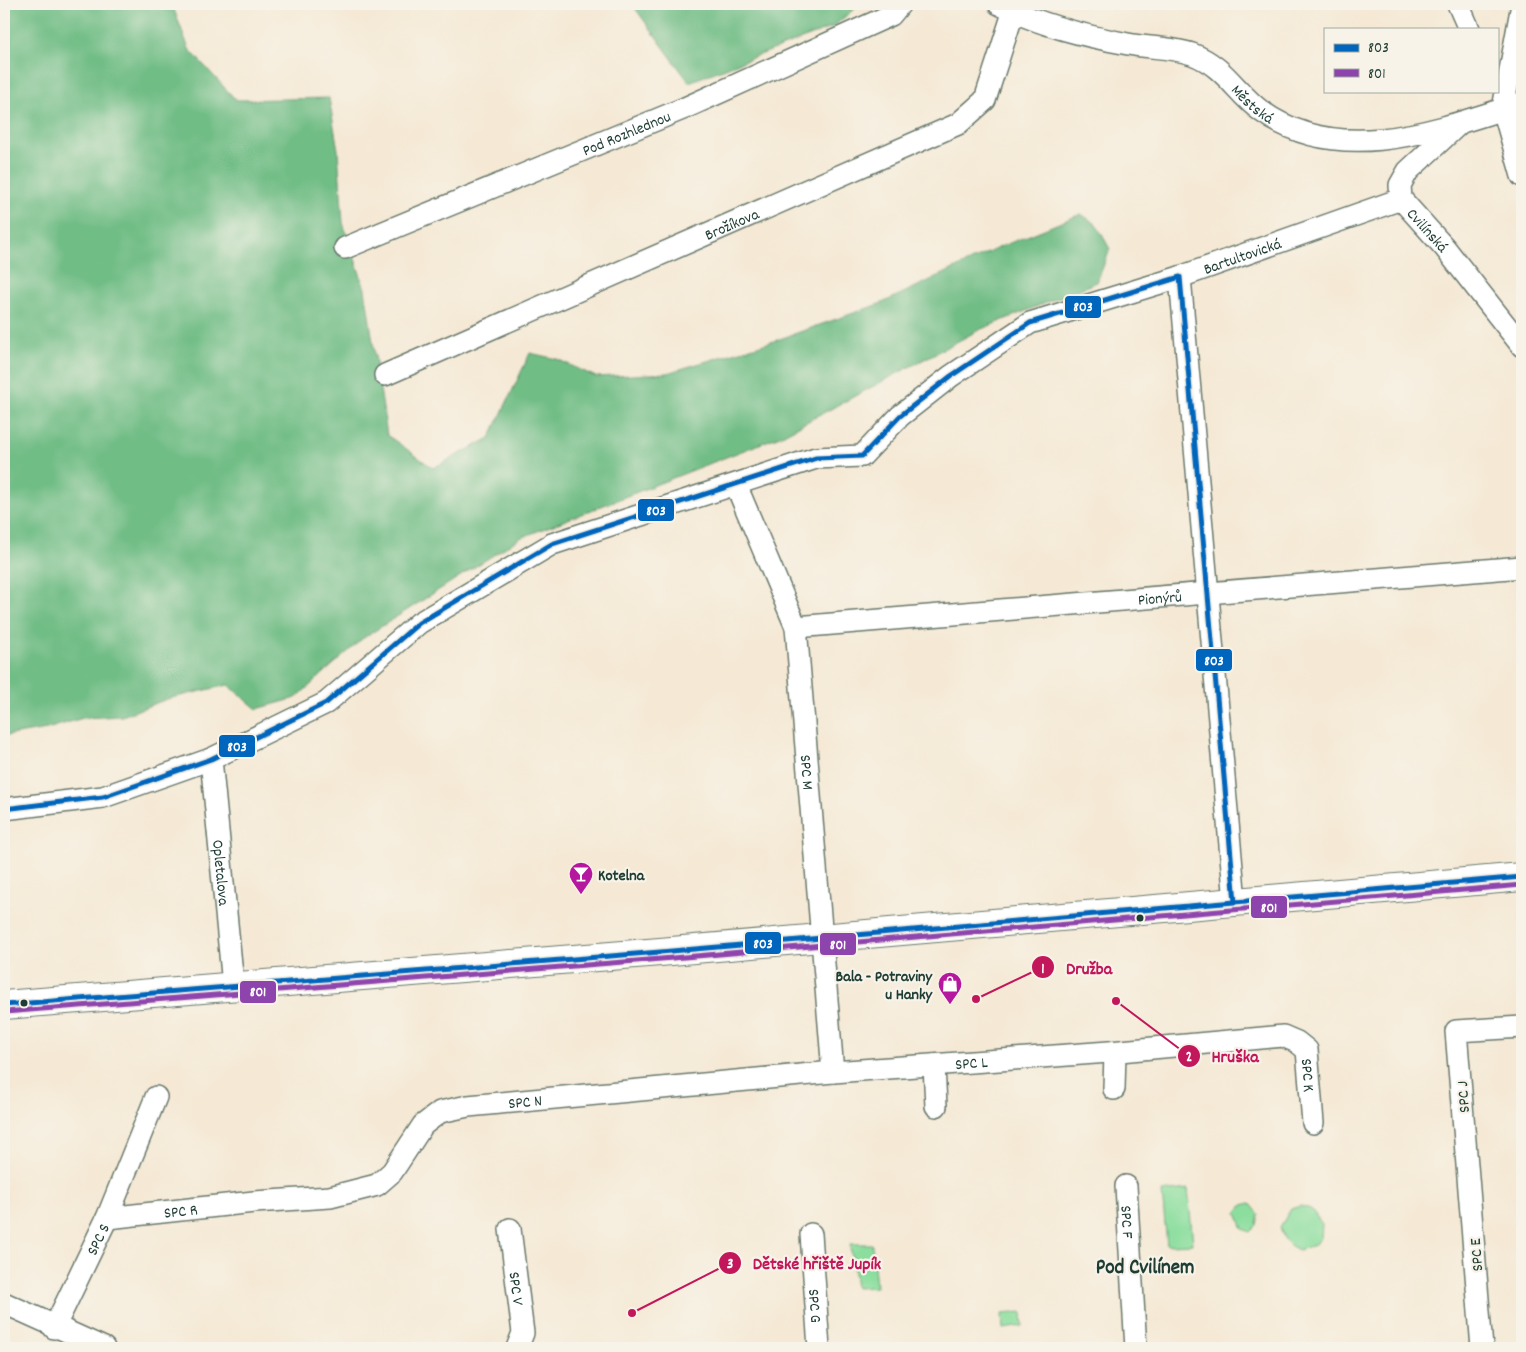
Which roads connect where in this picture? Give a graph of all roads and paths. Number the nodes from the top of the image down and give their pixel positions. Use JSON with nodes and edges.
{"nodes":[{"id":1,"x":900,"y":4,"type":"edge"},
{"id":2,"x":1458,"y":4,"type":"edge"},
{"id":3,"x":1522,"y":4,"type":"edge"},
{"id":4,"x":1009,"y":6,"type":"edge"},
{"id":5,"x":1469,"y":28,"type":"edge"},
{"id":6,"x":1507,"y":101,"type":"edge"},
{"id":7,"x":1464,"y":120,"type":"junction"},
{"id":8,"x":1522,"y":176,"type":"edge"},
{"id":9,"x":1401,"y":199,"type":"junction"},
{"id":10,"x":345,"y":248,"type":"dead end"},
{"id":11,"x":1180,"y":277,"type":"junction"},
{"id":12,"x":1522,"y":346,"type":"edge"},
{"id":13,"x":385,"y":375,"type":"dead end"},
{"id":14,"x":736,"y":485,"type":"junction"},
{"id":15,"x":1522,"y":567,"type":"edge"},
{"id":16,"x":1207,"y":592,"type":"junction"},
{"id":17,"x":796,"y":627,"type":"junction"},
{"id":18,"x":211,"y":759,"type":"junction"},
{"id":19,"x":4,"y":809,"type":"edge"},
{"id":20,"x":1522,"y":877,"type":"edge"},
{"id":21,"x":1235,"y":902,"type":"junction"},
{"id":22,"x":820,"y":937,"type":"junction"},
{"id":23,"x":233,"y":986,"type":"junction"},
{"id":24,"x":4,"y":1005,"type":"edge"},
{"id":25,"x":1522,"y":1027,"type":"edge"},
{"id":26,"x":1112,"y":1052,"type":"junction"},
{"id":27,"x":934,"y":1065,"type":"junction"},
{"id":28,"x":833,"y":1072,"type":"junction"},
{"id":29,"x":1114,"y":1089,"type":"dead end"},
{"id":30,"x":156,"y":1097,"type":"dead end"},
{"id":31,"x":936,"y":1106,"type":"dead end"},
{"id":32,"x":1313,"y":1123,"type":"dead end"},
{"id":33,"x":1468,"y":1162,"type":"joint"},
{"id":34,"x":1126,"y":1186,"type":"dead end"},
{"id":35,"x":254,"y":1202,"type":"joint"},
{"id":36,"x":107,"y":1218,"type":"junction"},
{"id":37,"x":510,"y":1229,"type":"dead end"},
{"id":38,"x":811,"y":1234,"type":"dead end"},
{"id":39,"x":4,"y":1303,"type":"edge"},
{"id":40,"x":54,"y":1328,"type":"junction"},
{"id":41,"x":104,"y":1348,"type":"edge"},
{"id":42,"x":517,"y":1348,"type":"edge"},
{"id":43,"x":819,"y":1348,"type":"edge"},
{"id":44,"x":1136,"y":1348,"type":"edge"},
{"id":45,"x":1482,"y":1348,"type":"edge"}],
"edges":[{"from":1,"to":10,"type":"street","name":"Pod Rozhlednou"},
{"from":2,"to":5,"type":"street"},
{"from":3,"to":6,"type":"street"},
{"from":4,"to":7,"type":"street","name":"Městská"},
{"from":4,"to":13,"type":"street","name":"Brožíkova"},
{"from":6,"to":7,"type":"street","name":"Městská"},
{"from":6,"to":8,"type":"street"},
{"from":7,"to":9,"type":"street","name":"Cvilínská"},
{"from":9,"to":11,"type":"street","name":"Bartultovická"},
{"from":9,"to":12,"type":"street","name":"Cvilínská"},
{"from":11,"to":14,"type":"street","name":"Bartultovická"},
{"from":11,"to":16,"type":"street"},
{"from":14,"to":17,"type":"street","name":"SPC M"},
{"from":14,"to":18,"type":"street"},
{"from":15,"to":16,"type":"street","name":"Pionýrů"},
{"from":16,"to":17,"type":"street","name":"Pionýrů"},
{"from":16,"to":21,"type":"street"},
{"from":17,"to":22,"type":"street","name":"SPC M"},
{"from":18,"to":19,"type":"street"},
{"from":18,"to":23,"type":"street","name":"Opletalova"},
{"from":20,"to":21,"type":"main road"},
{"from":21,"to":22,"type":"main road"},
{"from":22,"to":23,"type":"main road"},
{"from":22,"to":28,"type":"street","name":"SPC M"},
{"from":23,"to":24,"type":"main road"},
{"from":25,"to":33,"type":"street","name":"SPC J"},
{"from":26,"to":27,"type":"street","name":"SPC L"},
{"from":26,"to":29,"type":"street"},
{"from":26,"to":32,"type":"street","name":"SPC K"},
{"from":27,"to":28,"type":"street","name":"SPC L"},
{"from":27,"to":31,"type":"street"},
{"from":28,"to":35,"type":"street","name":"SPC N"},
{"from":30,"to":36,"type":"street","name":"SPC S"},
{"from":33,"to":45,"type":"street","name":"SPC E"},
{"from":34,"to":44,"type":"street","name":"SPC F"},
{"from":35,"to":36,"type":"street","name":"SPC R"},
{"from":36,"to":40,"type":"street","name":"SPC S"},
{"from":37,"to":42,"type":"street","name":"SPC V"},
{"from":38,"to":43,"type":"street","name":"SPC G"},
{"from":39,"to":40,"type":"street"},
{"from":40,"to":41,"type":"street"}]}
